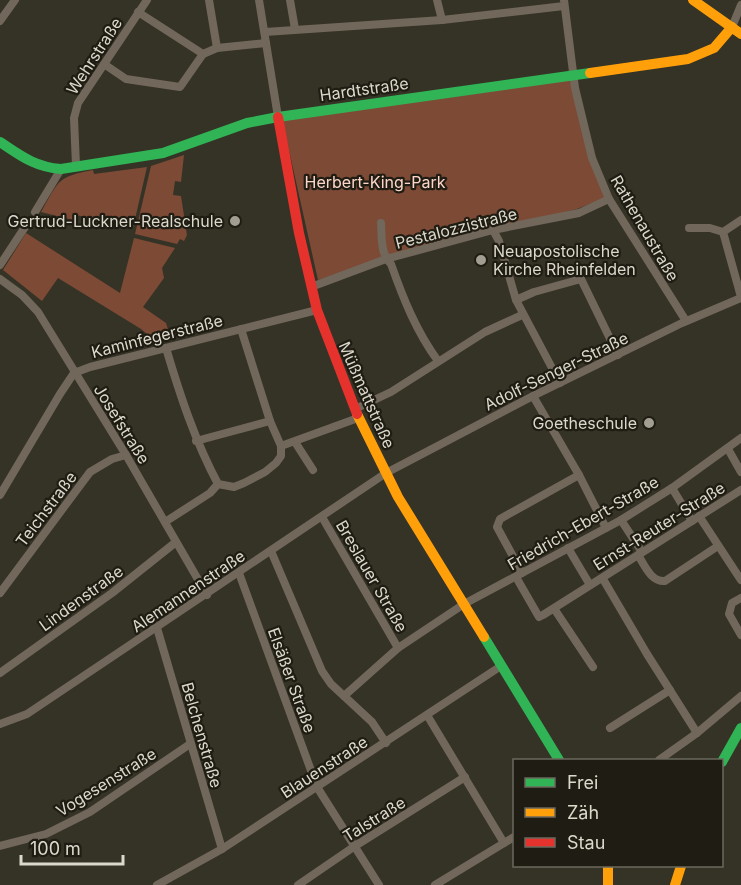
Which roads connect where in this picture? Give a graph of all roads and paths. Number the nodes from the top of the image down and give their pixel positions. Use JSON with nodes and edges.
{"nodes":[{"id":1,"x":15,"y":0,"type":"edge"},
{"id":2,"x":147,"y":0,"type":"edge"},
{"id":3,"x":210,"y":0,"type":"edge"},
{"id":4,"x":259,"y":0,"type":"edge"},
{"id":5,"x":290,"y":0,"type":"edge"},
{"id":6,"x":437,"y":0,"type":"edge"},
{"id":7,"x":693,"y":0,"type":"edge"},
{"id":8,"x":564,"y":3,"type":"edge"},
{"id":9,"x":741,"y":5,"type":"edge"},
{"id":10,"x":138,"y":12,"type":"junction"},
{"id":11,"x":442,"y":20,"type":"junction"},
{"id":12,"x":0,"y":21,"type":"edge"},
{"id":13,"x":295,"y":29,"type":"junction"},
{"id":14,"x":737,"y":31,"type":"edge"},
{"id":15,"x":265,"y":32,"type":"junction"},
{"id":16,"x":266,"y":43,"type":"junction"},
{"id":17,"x":217,"y":48,"type":"junction"},
{"id":18,"x":203,"y":54,"type":"junction"},
{"id":19,"x":104,"y":64,"type":"junction"},
{"id":20,"x":574,"y":75,"type":"junction"},
{"id":21,"x":278,"y":117,"type":"junction"},
{"id":22,"x":0,"y":142,"type":"edge"},
{"id":23,"x":76,"y":166,"type":"junction"},
{"id":24,"x":61,"y":169,"type":"junction"},
{"id":25,"x":609,"y":199,"type":"junction"},
{"id":26,"x":34,"y":212,"type":"dead end"},
{"id":27,"x":741,"y":220,"type":"edge"},
{"id":28,"x":381,"y":223,"type":"dead end"},
{"id":29,"x":25,"y":227,"type":"dead end"},
{"id":30,"x":689,"y":228,"type":"dead end"},
{"id":31,"x":493,"y":230,"type":"junction"},
{"id":32,"x":723,"y":232,"type":"junction"},
{"id":33,"x":386,"y":259,"type":"junction"},
{"id":34,"x":0,"y":266,"type":"edge"},
{"id":35,"x":0,"y":279,"type":"edge"},
{"id":36,"x":311,"y":287,"type":"junction"},
{"id":37,"x":741,"y":297,"type":"edge"},
{"id":38,"x":516,"y":300,"type":"junction"},
{"id":39,"x":317,"y":310,"type":"junction"},
{"id":40,"x":522,"y":315,"type":"junction"},
{"id":41,"x":686,"y":321,"type":"junction"},
{"id":42,"x":241,"y":329,"type":"junction"},
{"id":43,"x":166,"y":348,"type":"junction"},
{"id":44,"x":618,"y":356,"type":"junction"},
{"id":45,"x":438,"y":361,"type":"junction"},
{"id":46,"x":74,"y":373,"type":"junction"},
{"id":47,"x":560,"y":383,"type":"junction"},
{"id":48,"x":533,"y":396,"type":"junction"},
{"id":49,"x":357,"y":413,"type":"junction"},
{"id":50,"x":270,"y":421,"type":"junction"},
{"id":51,"x":741,"y":438,"type":"edge"},
{"id":52,"x":196,"y":441,"type":"junction"},
{"id":53,"x":295,"y":442,"type":"junction"},
{"id":54,"x":281,"y":446,"type":"junction"},
{"id":55,"x":728,"y":449,"type":"junction"},
{"id":56,"x":126,"y":455,"type":"junction"},
{"id":57,"x":313,"y":470,"type":"dead end"},
{"id":58,"x":741,"y":472,"type":"edge"},
{"id":59,"x":386,"y":473,"type":"junction"},
{"id":60,"x":579,"y":475,"type":"junction"},
{"id":61,"x":218,"y":484,"type":"junction"},
{"id":62,"x":672,"y":488,"type":"junction"},
{"id":63,"x":1,"y":489,"type":"edge"},
{"id":64,"x":741,"y":490,"type":"edge"},
{"id":65,"x":322,"y":517,"type":"junction"},
{"id":66,"x":696,"y":519,"type":"junction"},
{"id":67,"x":621,"y":520,"type":"junction"},
{"id":68,"x":165,"y":522,"type":"junction"},
{"id":69,"x":606,"y":528,"type":"junction"},
{"id":70,"x":176,"y":542,"type":"junction"},
{"id":71,"x":718,"y":546,"type":"junction"},
{"id":72,"x":568,"y":548,"type":"junction"},
{"id":73,"x":271,"y":551,"type":"junction"},
{"id":74,"x":640,"y":554,"type":"junction"},
{"id":75,"x":239,"y":573,"type":"junction"},
{"id":76,"x":519,"y":575,"type":"junction"},
{"id":77,"x":603,"y":579,"type":"junction"},
{"id":78,"x":741,"y":580,"type":"edge"},
{"id":79,"x":590,"y":585,"type":"junction"},
{"id":80,"x":0,"y":594,"type":"edge"},
{"id":81,"x":207,"y":595,"type":"junction"},
{"id":82,"x":741,"y":598,"type":"edge"},
{"id":83,"x":464,"y":604,"type":"junction"},
{"id":84,"x":555,"y":610,"type":"junction"},
{"id":85,"x":157,"y":628,"type":"junction"},
{"id":86,"x":741,"y":635,"type":"edge"},
{"id":87,"x":398,"y":648,"type":"junction"},
{"id":88,"x":501,"y":666,"type":"junction"},
{"id":89,"x":593,"y":667,"type":"dead end"},
{"id":90,"x":0,"y":674,"type":"edge"},
{"id":91,"x":669,"y":690,"type":"junction"},
{"id":92,"x":344,"y":696,"type":"junction"},
{"id":93,"x":741,"y":696,"type":"edge"},
{"id":94,"x":427,"y":716,"type":"junction"},
{"id":95,"x":0,"y":724,"type":"edge"},
{"id":96,"x":610,"y":728,"type":"dead end"},
{"id":97,"x":741,"y":728,"type":"edge"},
{"id":98,"x":697,"y":733,"type":"junction"},
{"id":99,"x":386,"y":743,"type":"junction"},
{"id":100,"x":190,"y":744,"type":"junction"},
{"id":101,"x":557,"y":759,"type":"edge"},
{"id":102,"x":659,"y":759,"type":"edge"},
{"id":103,"x":723,"y":760,"type":"edge"},
{"id":104,"x":465,"y":777,"type":"junction"},
{"id":105,"x":317,"y":787,"type":"junction"},
{"id":106,"x":513,"y":838,"type":"edge"},
{"id":107,"x":504,"y":843,"type":"junction"},
{"id":108,"x":0,"y":846,"type":"edge"},
{"id":109,"x":355,"y":846,"type":"junction"},
{"id":110,"x":222,"y":849,"type":"junction"},
{"id":111,"x":608,"y":867,"type":"edge"},
{"id":112,"x":681,"y":867,"type":"edge"},
{"id":113,"x":157,"y":885,"type":"edge"},
{"id":114,"x":298,"y":885,"type":"edge"},
{"id":115,"x":379,"y":885,"type":"edge"},
{"id":116,"x":435,"y":885,"type":"edge"},
{"id":117,"x":608,"y":885,"type":"edge"},
{"id":118,"x":675,"y":885,"type":"edge"}],
"edges":[{"from":1,"to":12,"type":"street"},
{"from":2,"to":10,"type":"street","name":"Wehrstraße"},
{"from":3,"to":17,"type":"street"},
{"from":4,"to":15,"type":"street","name":"Müßmattstraße"},
{"from":5,"to":13,"type":"street"},
{"from":6,"to":11,"type":"street"},
{"from":7,"to":14,"type":"street"},
{"from":8,"to":11,"type":"street"},
{"from":8,"to":20,"type":"street","name":"Rathenaustraße"},
{"from":9,"to":14,"type":"street"},
{"from":10,"to":18,"type":"street"},
{"from":10,"to":19,"type":"street","name":"Wehrstraße"},
{"from":11,"to":13,"type":"street"},
{"from":13,"to":15,"type":"street"},
{"from":14,"to":20,"type":"street","name":"Hardtstraße"},
{"from":15,"to":16,"type":"street","name":"Müßmattstraße"},
{"from":16,"to":17,"type":"street"},
{"from":16,"to":21,"type":"street","name":"Müßmattstraße"},
{"from":17,"to":18,"type":"street"},
{"from":18,"to":19,"type":"street"},
{"from":19,"to":23,"type":"street","name":"Wehrstraße"},
{"from":20,"to":21,"type":"street","name":"Hardtstraße"},
{"from":20,"to":25,"type":"street","name":"Rathenaustraße"},
{"from":21,"to":23,"type":"street","name":"Hardtstraße"},
{"from":21,"to":36,"type":"street","name":"Müßmattstraße"},
{"from":22,"to":24,"type":"street","name":"Hardtstraße"},
{"from":23,"to":24,"type":"street","name":"Hardtstraße"},
{"from":24,"to":26,"type":"street"},
{"from":25,"to":31,"type":"street","name":"Pestalozzistraße"},
{"from":25,"to":41,"type":"street","name":"Rathenaustraße"},
{"from":27,"to":32,"type":"street"},
{"from":28,"to":33,"type":"street"},
{"from":29,"to":34,"type":"street"},
{"from":30,"to":32,"type":"street"},
{"from":31,"to":33,"type":"street","name":"Pestalozzistraße"},
{"from":31,"to":38,"type":"street"},
{"from":32,"to":37,"type":"street"},
{"from":33,"to":36,"type":"street","name":"Pestalozzistraße"},
{"from":33,"to":45,"type":"street"},
{"from":35,"to":46,"type":"street","name":"Josefstraße"},
{"from":36,"to":39,"type":"street","name":"Müßmattstraße"},
{"from":37,"to":41,"type":"street","name":"Adolf-Senger-Straße"},
{"from":38,"to":40,"type":"street"},
{"from":38,"to":44,"type":"street"},
{"from":39,"to":42,"type":"street","name":"Kaminfegerstraße"},
{"from":39,"to":49,"type":"street","name":"Müßmattstraße"},
{"from":40,"to":45,"type":"street"},
{"from":40,"to":47,"type":"street"},
{"from":41,"to":44,"type":"street","name":"Adolf-Senger-Straße"},
{"from":42,"to":43,"type":"street","name":"Kaminfegerstraße"},
{"from":42,"to":50,"type":"street"},
{"from":43,"to":46,"type":"street","name":"Kaminfegerstraße"},
{"from":43,"to":52,"type":"street"},
{"from":44,"to":47,"type":"street","name":"Adolf-Senger-Straße"},
{"from":45,"to":49,"type":"street"},
{"from":46,"to":56,"type":"street","name":"Josefstraße"},
{"from":46,"to":63,"type":"street","name":"Kaminfegerstraße"},
{"from":47,"to":48,"type":"street","name":"Adolf-Senger-Straße"},
{"from":48,"to":59,"type":"street","name":"Adolf-Senger-Straße"},
{"from":48,"to":60,"type":"street"},
{"from":49,"to":53,"type":"street"},
{"from":49,"to":59,"type":"street","name":"Müßmattstraße"},
{"from":50,"to":52,"type":"street"},
{"from":50,"to":54,"type":"street"},
{"from":51,"to":55,"type":"street","name":"Friedrich-Ebert-Straße"},
{"from":52,"to":61,"type":"street"},
{"from":53,"to":54,"type":"street"},
{"from":53,"to":57,"type":"street"},
{"from":54,"to":61,"type":"street"},
{"from":55,"to":58,"type":"street"},
{"from":55,"to":62,"type":"street","name":"Friedrich-Ebert-Straße"},
{"from":56,"to":68,"type":"street","name":"Josefstraße"},
{"from":56,"to":80,"type":"street","name":"Teichstraße"},
{"from":59,"to":65,"type":"street","name":"Alemannenstraße"},
{"from":59,"to":83,"type":"street","name":"Müßmattstraße"},
{"from":60,"to":69,"type":"street"},
{"from":60,"to":76,"type":"street"},
{"from":61,"to":68,"type":"street"},
{"from":62,"to":66,"type":"street"},
{"from":62,"to":67,"type":"street","name":"Friedrich-Ebert-Straße"},
{"from":64,"to":66,"type":"street","name":"Ernst-Reuter-Straße"},
{"from":65,"to":73,"type":"street","name":"Alemannenstraße"},
{"from":65,"to":87,"type":"street","name":"Breslauer Straße"},
{"from":66,"to":71,"type":"street"},
{"from":66,"to":74,"type":"street","name":"Ernst-Reuter-Straße"},
{"from":67,"to":69,"type":"street","name":"Friedrich-Ebert-Straße"},
{"from":67,"to":74,"type":"street"},
{"from":68,"to":70,"type":"street","name":"Josefstraße"},
{"from":69,"to":72,"type":"street","name":"Friedrich-Ebert-Straße"},
{"from":70,"to":81,"type":"street","name":"Josefstraße"},
{"from":70,"to":90,"type":"street","name":"Lindenstraße"},
{"from":71,"to":74,"type":"street"},
{"from":71,"to":78,"type":"street"},
{"from":72,"to":76,"type":"street","name":"Friedrich-Ebert-Straße"},
{"from":72,"to":79,"type":"street","name":"Ernst-Reuter-Straße"},
{"from":73,"to":75,"type":"street","name":"Alemannenstraße"},
{"from":73,"to":92,"type":"street"},
{"from":74,"to":77,"type":"street","name":"Ernst-Reuter-Straße"},
{"from":75,"to":81,"type":"street","name":"Alemannenstraße"},
{"from":75,"to":105,"type":"street","name":"Elsäßer Straße"},
{"from":76,"to":83,"type":"street","name":"Friedrich-Ebert-Straße"},
{"from":76,"to":84,"type":"street"},
{"from":77,"to":79,"type":"street","name":"Ernst-Reuter-Straße"},
{"from":77,"to":91,"type":"street"},
{"from":79,"to":84,"type":"street","name":"Ernst-Reuter-Straße"},
{"from":81,"to":85,"type":"street","name":"Alemannenstraße"},
{"from":82,"to":86,"type":"street"},
{"from":83,"to":87,"type":"street","name":"Friedrich-Ebert-Straße"},
{"from":83,"to":88,"type":"street","name":"Müßmattstraße"},
{"from":84,"to":89,"type":"street"},
{"from":85,"to":95,"type":"street","name":"Alemannenstraße"},
{"from":85,"to":100,"type":"street","name":"Belchenstraße"},
{"from":87,"to":92,"type":"street","name":"Friedrich-Ebert-Straße"},
{"from":88,"to":94,"type":"street","name":"Blauenstraße"},
{"from":88,"to":101,"type":"street","name":"Müßmattstraße"},
{"from":91,"to":96,"type":"street"},
{"from":91,"to":98,"type":"street"},
{"from":92,"to":99,"type":"street"},
{"from":93,"to":98,"type":"street"},
{"from":94,"to":99,"type":"street","name":"Blauenstraße"},
{"from":94,"to":104,"type":"street"},
{"from":97,"to":103,"type":"street"},
{"from":98,"to":102,"type":"street"},
{"from":99,"to":105,"type":"street","name":"Blauenstraße"},
{"from":100,"to":108,"type":"street","name":"Vogesenstraße"},
{"from":100,"to":110,"type":"street","name":"Belchenstraße"},
{"from":104,"to":107,"type":"street"},
{"from":104,"to":109,"type":"street","name":"Talstraße"},
{"from":105,"to":109,"type":"street","name":"Elsäßer Straße"},
{"from":105,"to":110,"type":"street","name":"Blauenstraße"},
{"from":106,"to":107,"type":"street"},
{"from":107,"to":116,"type":"street"},
{"from":109,"to":114,"type":"street","name":"Talstraße"},
{"from":109,"to":115,"type":"street","name":"Elsäßer Straße"},
{"from":110,"to":113,"type":"street","name":"Blauenstraße"},
{"from":111,"to":117,"type":"street"},
{"from":112,"to":118,"type":"street"}]}
